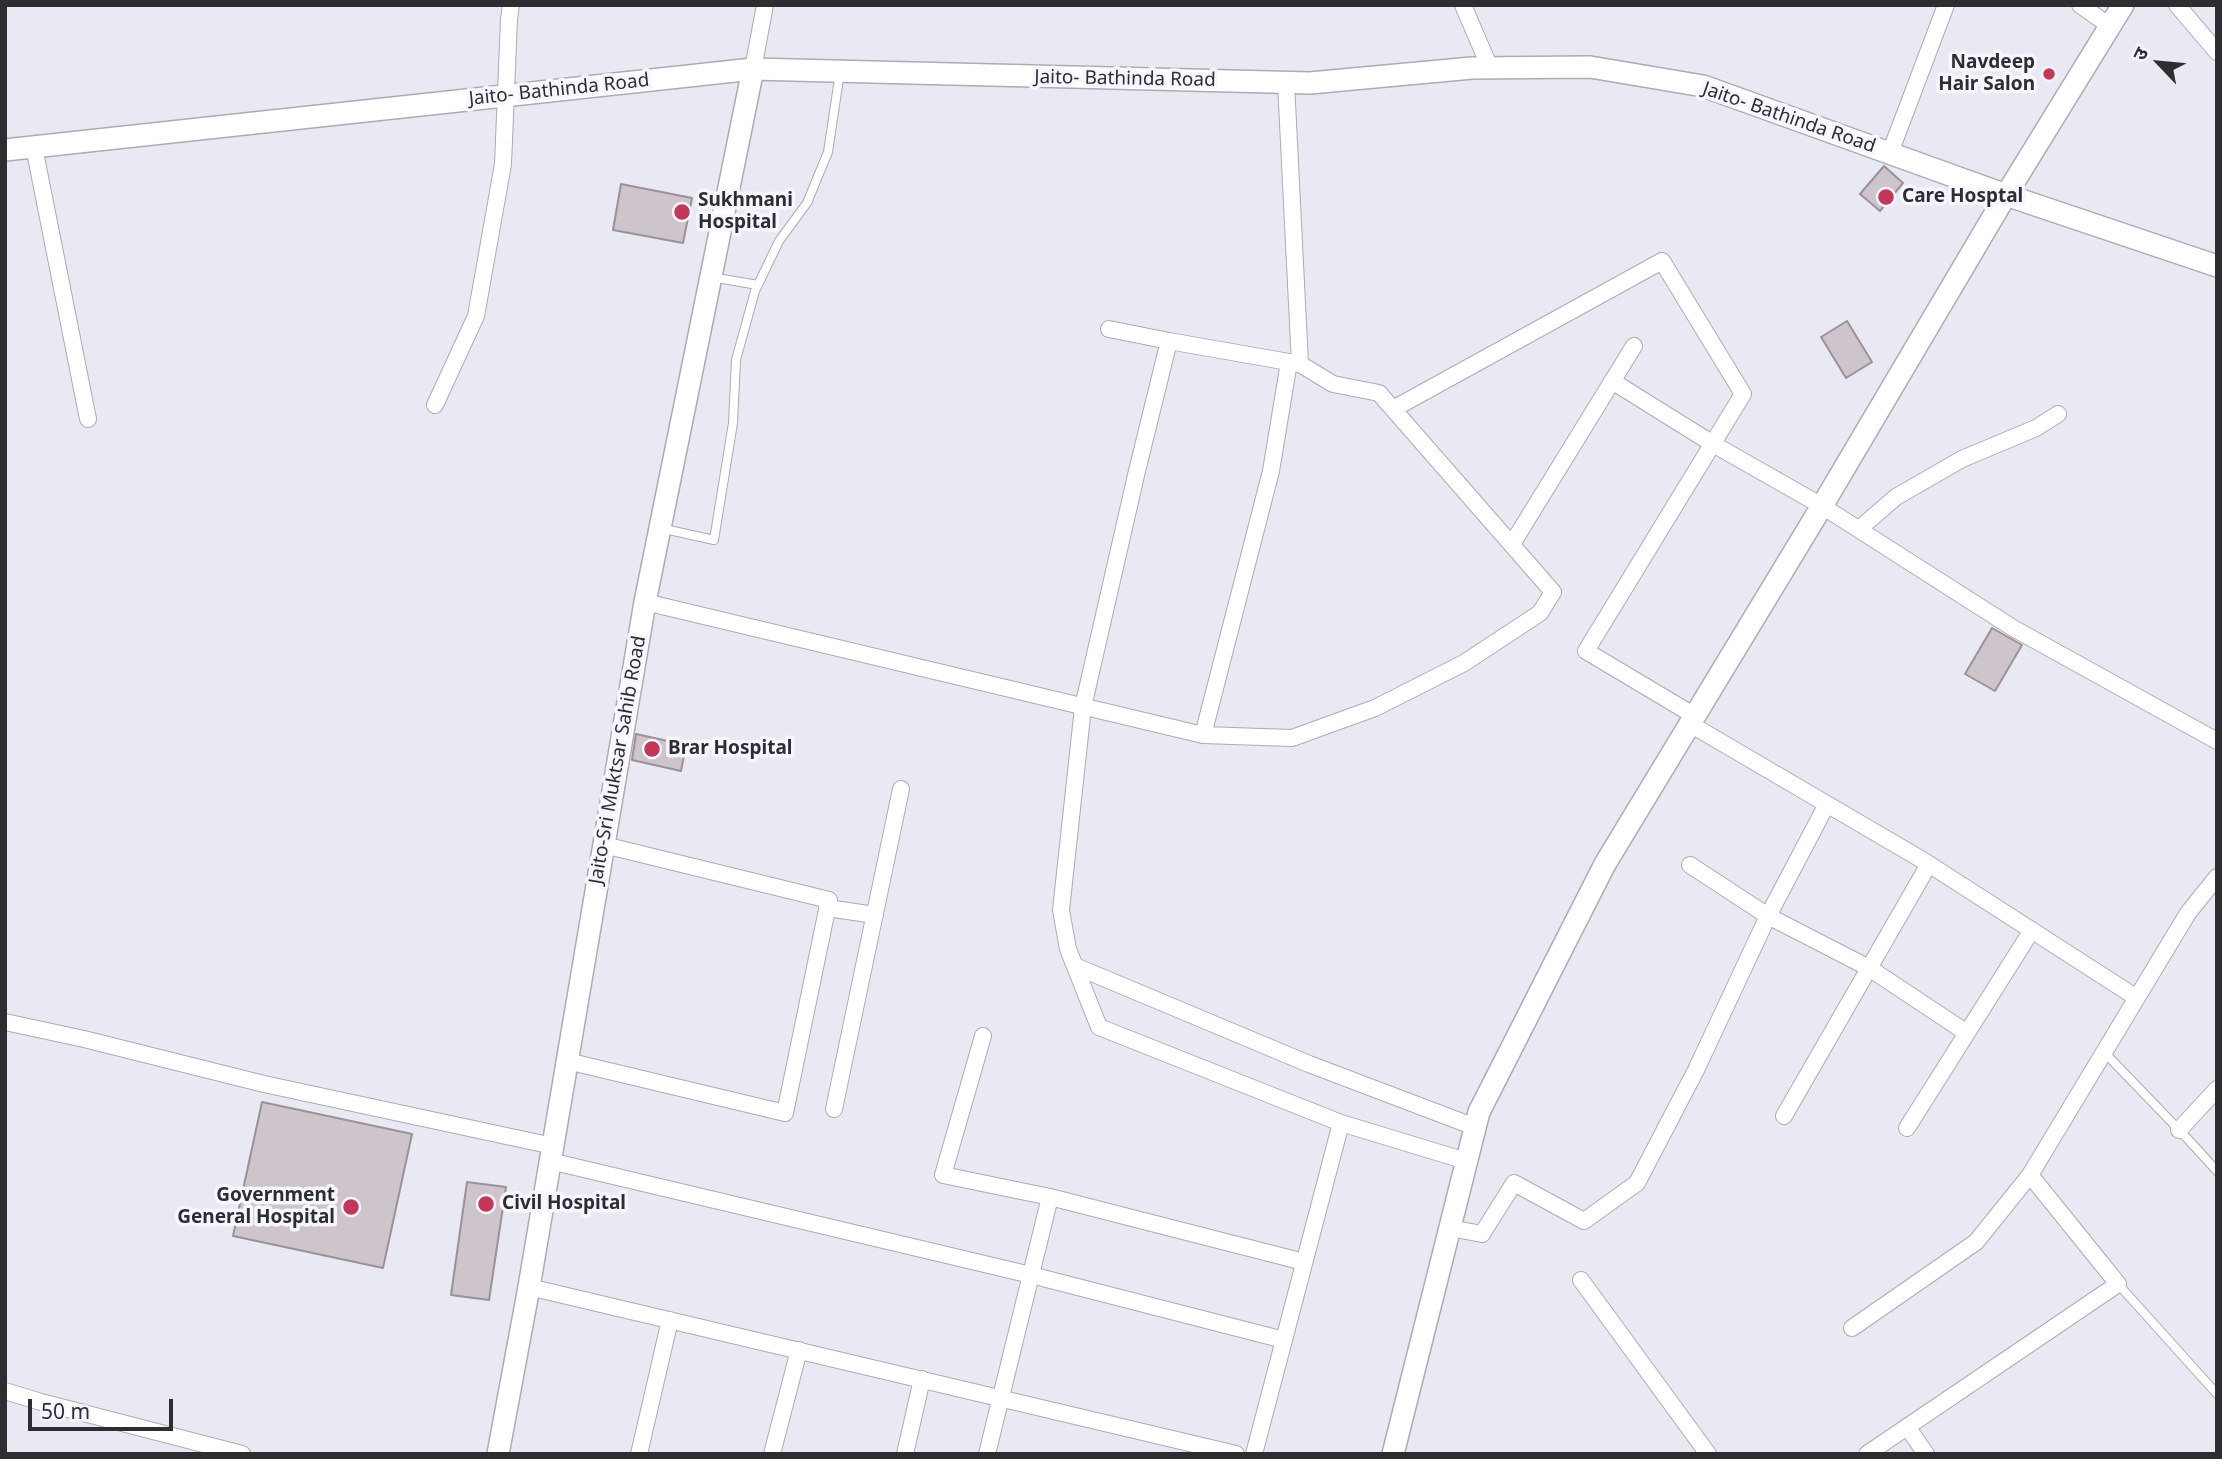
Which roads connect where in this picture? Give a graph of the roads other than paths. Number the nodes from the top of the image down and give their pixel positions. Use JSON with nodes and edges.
{"nodes":[{"id":1,"x":512,"y":5,"type":"edge"},
{"id":2,"x":765,"y":5,"type":"edge"},
{"id":3,"x":1462,"y":5,"type":"edge"},
{"id":4,"x":1946,"y":5,"type":"edge"},
{"id":5,"x":2080,"y":5,"type":"edge"},
{"id":6,"x":2123,"y":5,"type":"edge"},
{"id":7,"x":2178,"y":5,"type":"edge"},
{"id":8,"x":2110,"y":26,"type":"junction"},
{"id":9,"x":2217,"y":52,"type":"edge"},
{"id":10,"x":1490,"y":68,"type":"junction"},
{"id":11,"x":753,"y":69,"type":"junction"},
{"id":12,"x":841,"y":72,"type":"junction"},
{"id":13,"x":1286,"y":83,"type":"junction"},
{"id":14,"x":506,"y":95,"type":"junction"},
{"id":15,"x":34,"y":147,"type":"junction"},
{"id":16,"x":5,"y":150,"type":"edge"},
{"id":17,"x":1890,"y":153,"type":"junction"},
{"id":18,"x":2006,"y":195,"type":"junction"},
{"id":19,"x":2217,"y":266,"type":"edge"},
{"id":20,"x":711,"y":277,"type":"junction"},
{"id":21,"x":758,"y":285,"type":"junction"},
{"id":22,"x":1110,"y":329,"type":"dead end"},
{"id":23,"x":1169,"y":341,"type":"junction"},
{"id":24,"x":1634,"y":346,"type":"dead end"},
{"id":25,"x":1294,"y":363,"type":"junction"},
{"id":26,"x":1612,"y":381,"type":"junction"},
{"id":27,"x":435,"y":405,"type":"dead end"},
{"id":28,"x":1393,"y":409,"type":"junction"},
{"id":29,"x":2058,"y":414,"type":"dead end"},
{"id":30,"x":88,"y":419,"type":"dead end"},
{"id":31,"x":1713,"y":444,"type":"junction"},
{"id":32,"x":1822,"y":506,"type":"junction"},
{"id":33,"x":660,"y":528,"type":"junction"},
{"id":34,"x":1859,"y":530,"type":"junction"},
{"id":35,"x":1511,"y":544,"type":"junction"},
{"id":36,"x":645,"y":602,"type":"junction"},
{"id":37,"x":1083,"y":707,"type":"junction"},
{"id":38,"x":1693,"y":720,"type":"junction"},
{"id":39,"x":1203,"y":736,"type":"junction"},
{"id":40,"x":2217,"y":741,"type":"edge"},
{"id":41,"x":901,"y":789,"type":"dead end"},
{"id":42,"x":1827,"y":804,"type":"junction"},
{"id":43,"x":604,"y":845,"type":"junction"},
{"id":44,"x":1929,"y":864,"type":"junction"},
{"id":45,"x":1690,"y":865,"type":"dead end"},
{"id":46,"x":2217,"y":877,"type":"edge"},
{"id":47,"x":827,"y":908,"type":"junction"},
{"id":48,"x":875,"y":915,"type":"junction"},
{"id":49,"x":1768,"y":916,"type":"junction"},
{"id":50,"x":2032,"y":930,"type":"junction"},
{"id":51,"x":1075,"y":966,"type":"junction"},
{"id":52,"x":1869,"y":968,"type":"junction"},
{"id":53,"x":2137,"y":998,"type":"junction"},
{"id":54,"x":5,"y":1022,"type":"edge"},
{"id":55,"x":1967,"y":1033,"type":"junction"},
{"id":56,"x":983,"y":1036,"type":"dead end"},
{"id":57,"x":2104,"y":1052,"type":"junction"},
{"id":58,"x":567,"y":1061,"type":"junction"},
{"id":59,"x":2217,"y":1088,"type":"edge"},
{"id":60,"x":834,"y":1109,"type":"dead end"},
{"id":61,"x":1784,"y":1116,"type":"dead end"},
{"id":62,"x":1341,"y":1123,"type":"junction"},
{"id":63,"x":1475,"y":1127,"type":"junction"},
{"id":64,"x":1907,"y":1128,"type":"dead end"},
{"id":65,"x":2179,"y":1130,"type":"junction"},
{"id":66,"x":551,"y":1154,"type":"junction"},
{"id":67,"x":1466,"y":1161,"type":"junction"},
{"id":68,"x":2217,"y":1171,"type":"edge"},
{"id":69,"x":2030,"y":1175,"type":"junction"},
{"id":70,"x":1050,"y":1197,"type":"junction"},
{"id":71,"x":1450,"y":1228,"type":"junction"},
{"id":72,"x":1304,"y":1262,"type":"junction"},
{"id":73,"x":1031,"y":1275,"type":"junction"},
{"id":74,"x":1581,"y":1280,"type":"dead end"},
{"id":75,"x":2118,"y":1284,"type":"junction"},
{"id":76,"x":529,"y":1287,"type":"junction"},
{"id":77,"x":670,"y":1320,"type":"junction"},
{"id":78,"x":1852,"y":1328,"type":"dead end"},
{"id":79,"x":1284,"y":1340,"type":"junction"},
{"id":80,"x":799,"y":1350,"type":"junction"},
{"id":81,"x":922,"y":1379,"type":"junction"},
{"id":82,"x":5,"y":1391,"type":"edge"},
{"id":83,"x":2217,"y":1394,"type":"edge"},
{"id":84,"x":1001,"y":1397,"type":"junction"},
{"id":85,"x":1908,"y":1428,"type":"junction"},
{"id":86,"x":242,"y":1454,"type":"edge"},
{"id":87,"x":498,"y":1454,"type":"edge"},
{"id":88,"x":639,"y":1454,"type":"edge"},
{"id":89,"x":772,"y":1454,"type":"edge"},
{"id":90,"x":905,"y":1454,"type":"edge"},
{"id":91,"x":987,"y":1454,"type":"edge"},
{"id":92,"x":1236,"y":1454,"type":"edge"},
{"id":93,"x":1254,"y":1454,"type":"edge"},
{"id":94,"x":1393,"y":1454,"type":"edge"},
{"id":95,"x":1708,"y":1454,"type":"edge"},
{"id":96,"x":1867,"y":1454,"type":"edge"},
{"id":97,"x":1926,"y":1454,"type":"edge"}],
"edges":[{"from":1,"to":14,"type":"street"},
{"from":2,"to":11,"type":"street"},
{"from":3,"to":10,"type":"street"},
{"from":4,"to":17,"type":"street"},
{"from":5,"to":8,"type":"street"},
{"from":6,"to":8,"type":"street"},
{"from":7,"to":9,"type":"street"},
{"from":8,"to":18,"type":"street"},
{"from":10,"to":13,"type":"street","name":"Jaito- Bathinda Road"},
{"from":10,"to":17,"type":"street","name":"Jaito- Bathinda Road"},
{"from":11,"to":12,"type":"street","name":"Jaito- Bathinda Road"},
{"from":11,"to":14,"type":"street","name":"Jaito- Bathinda Road"},
{"from":11,"to":20,"type":"street","name":"Jaito-Sri Muktsar Sahib Road"},
{"from":12,"to":13,"type":"street","name":"Jaito- Bathinda Road"},
{"from":12,"to":21,"type":"lane"},
{"from":13,"to":25,"type":"street"},
{"from":14,"to":15,"type":"street","name":"Jaito- Bathinda Road"},
{"from":14,"to":27,"type":"street"},
{"from":15,"to":16,"type":"street","name":"Jaito- Bathinda Road"},
{"from":15,"to":30,"type":"street"},
{"from":17,"to":18,"type":"street","name":"Jaito- Bathinda Road"},
{"from":18,"to":19,"type":"street","name":"Jaito- Bathinda Road"},
{"from":18,"to":32,"type":"street"},
{"from":20,"to":21,"type":"lane"},
{"from":20,"to":33,"type":"street","name":"Jaito-Sri Muktsar Sahib Road"},
{"from":21,"to":33,"type":"lane"},
{"from":22,"to":23,"type":"street"},
{"from":23,"to":25,"type":"street"},
{"from":23,"to":37,"type":"street"},
{"from":24,"to":26,"type":"street"},
{"from":25,"to":28,"type":"street"},
{"from":25,"to":39,"type":"street"},
{"from":26,"to":31,"type":"street"},
{"from":26,"to":35,"type":"street"},
{"from":28,"to":31,"type":"street"},
{"from":28,"to":35,"type":"street"},
{"from":29,"to":34,"type":"street"},
{"from":31,"to":32,"type":"street"},
{"from":31,"to":38,"type":"street"},
{"from":32,"to":34,"type":"street"},
{"from":32,"to":38,"type":"street"},
{"from":33,"to":36,"type":"street","name":"Jaito-Sri Muktsar Sahib Road"},
{"from":34,"to":40,"type":"street"},
{"from":35,"to":39,"type":"street"},
{"from":36,"to":37,"type":"street"},
{"from":36,"to":43,"type":"street","name":"Jaito-Sri Muktsar Sahib Road"},
{"from":37,"to":39,"type":"street"},
{"from":37,"to":51,"type":"street"},
{"from":38,"to":42,"type":"street"},
{"from":38,"to":63,"type":"street"},
{"from":41,"to":48,"type":"street"},
{"from":42,"to":44,"type":"street"},
{"from":42,"to":49,"type":"street"},
{"from":43,"to":47,"type":"street"},
{"from":43,"to":58,"type":"street","name":"Jaito-Sri Muktsar Sahib Road"},
{"from":44,"to":50,"type":"street"},
{"from":44,"to":52,"type":"street"},
{"from":45,"to":49,"type":"street"},
{"from":46,"to":53,"type":"street"},
{"from":47,"to":48,"type":"street"},
{"from":47,"to":58,"type":"street"},
{"from":48,"to":60,"type":"street"},
{"from":49,"to":52,"type":"street"},
{"from":49,"to":71,"type":"street"},
{"from":50,"to":53,"type":"street"},
{"from":50,"to":55,"type":"street"},
{"from":51,"to":62,"type":"street"},
{"from":51,"to":63,"type":"street"},
{"from":52,"to":55,"type":"street"},
{"from":52,"to":61,"type":"street"},
{"from":53,"to":57,"type":"street"},
{"from":54,"to":66,"type":"street"},
{"from":55,"to":64,"type":"street"},
{"from":56,"to":70,"type":"street"},
{"from":57,"to":65,"type":"lane"},
{"from":57,"to":69,"type":"street"},
{"from":58,"to":66,"type":"street","name":"Jaito-Sri Muktsar Sahib Road"},
{"from":59,"to":65,"type":"street"},
{"from":62,"to":67,"type":"street"},
{"from":62,"to":72,"type":"street"},
{"from":63,"to":67,"type":"street"},
{"from":65,"to":68,"type":"lane"},
{"from":66,"to":73,"type":"street"},
{"from":66,"to":76,"type":"street","name":"Jaito-Sri Muktsar Sahib Road"},
{"from":67,"to":71,"type":"street"},
{"from":69,"to":75,"type":"street"},
{"from":69,"to":78,"type":"street"},
{"from":70,"to":72,"type":"street"},
{"from":70,"to":73,"type":"street"},
{"from":71,"to":94,"type":"street"},
{"from":72,"to":79,"type":"street"},
{"from":73,"to":79,"type":"street"},
{"from":73,"to":84,"type":"street"},
{"from":74,"to":95,"type":"street"},
{"from":75,"to":83,"type":"lane"},
{"from":75,"to":85,"type":"street"},
{"from":76,"to":77,"type":"street"},
{"from":76,"to":87,"type":"street","name":"Jaito-Sri Muktsar Sahib Road"},
{"from":77,"to":80,"type":"street"},
{"from":77,"to":88,"type":"street"},
{"from":79,"to":93,"type":"street"},
{"from":80,"to":81,"type":"street"},
{"from":80,"to":89,"type":"street"},
{"from":81,"to":84,"type":"street"},
{"from":81,"to":90,"type":"street"},
{"from":82,"to":86,"type":"street"},
{"from":84,"to":91,"type":"street"},
{"from":84,"to":92,"type":"street"},
{"from":85,"to":96,"type":"street"},
{"from":85,"to":97,"type":"street"}]}
